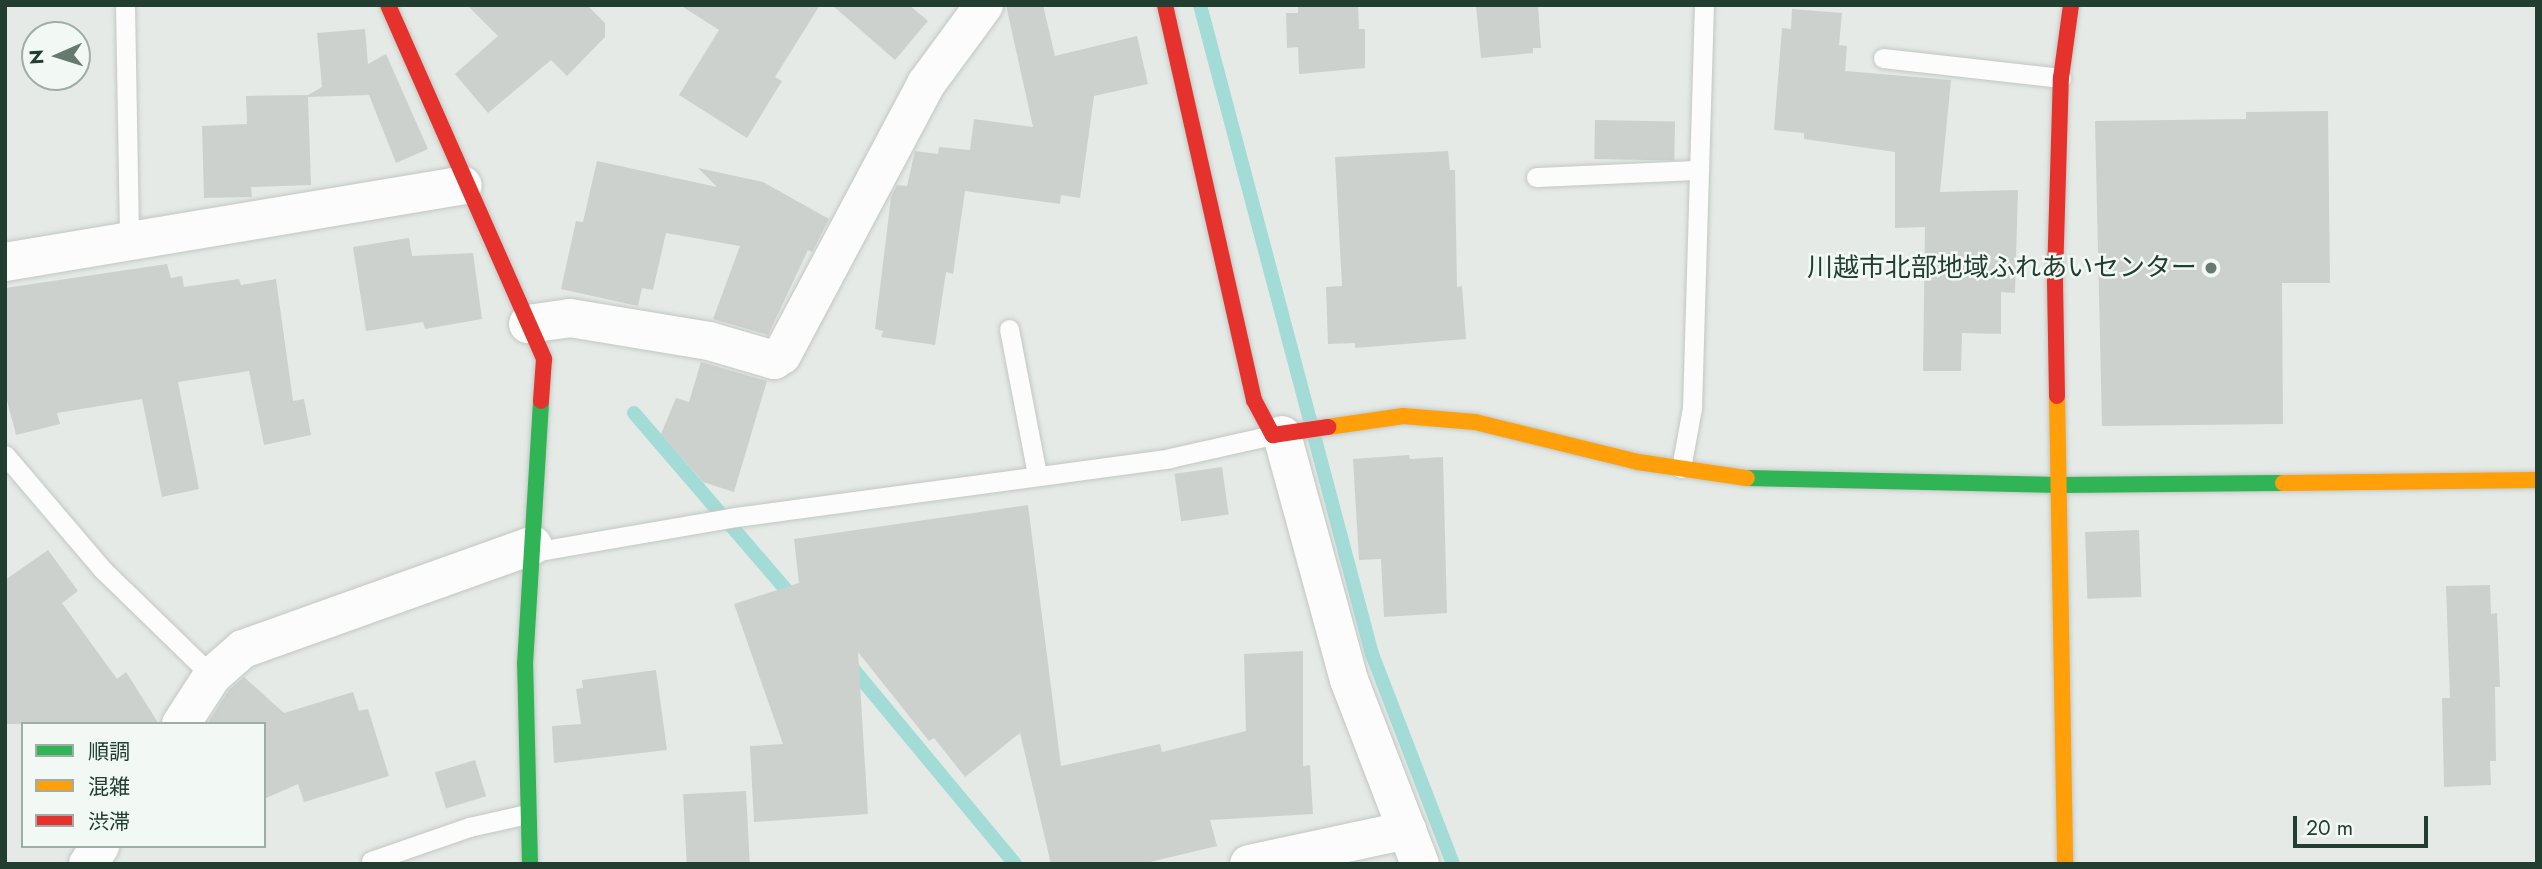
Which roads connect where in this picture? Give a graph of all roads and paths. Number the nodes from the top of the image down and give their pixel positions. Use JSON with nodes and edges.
{"nodes":[{"id":1,"x":125,"y":5,"type":"edge"},
{"id":2,"x":388,"y":5,"type":"edge"},
{"id":3,"x":984,"y":5,"type":"edge"},
{"id":4,"x":1165,"y":5,"type":"edge"},
{"id":5,"x":1704,"y":5,"type":"edge"},
{"id":6,"x":2071,"y":5,"type":"edge"},
{"id":7,"x":1883,"y":58,"type":"dead end"},
{"id":8,"x":2061,"y":78,"type":"junction"},
{"id":9,"x":1697,"y":170,"type":"junction"},
{"id":10,"x":1536,"y":177,"type":"dead end"},
{"id":11,"x":464,"y":185,"type":"junction"},
{"id":12,"x":130,"y":242,"type":"junction"},
{"id":13,"x":5,"y":262,"type":"edge"},
{"id":14,"x":528,"y":324,"type":"junction"},
{"id":15,"x":1009,"y":330,"type":"dead end"},
{"id":16,"x":1278,"y":435,"type":"junction"},
{"id":17,"x":5,"y":455,"type":"edge"},
{"id":18,"x":1681,"y":468,"type":"junction"},
{"id":19,"x":1037,"y":474,"type":"junction"},
{"id":20,"x":2537,"y":480,"type":"edge"},
{"id":21,"x":2060,"y":485,"type":"junction"},
{"id":22,"x":533,"y":549,"type":"junction"},
{"id":23,"x":212,"y":676,"type":"junction"},
{"id":24,"x":182,"y":722,"type":"edge"},
{"id":25,"x":527,"y":814,"type":"junction"},
{"id":26,"x":1413,"y":847,"type":"edge"},
{"id":27,"x":99,"y":848,"type":"edge"},
{"id":28,"x":370,"y":861,"type":"dead end"},
{"id":29,"x":88,"y":864,"type":"edge"},
{"id":30,"x":530,"y":864,"type":"edge"},
{"id":31,"x":1249,"y":864,"type":"edge"},
{"id":32,"x":2065,"y":864,"type":"edge"}],
"edges":[{"from":1,"to":12,"type":"lane"},
{"from":2,"to":11,"type":"street"},
{"from":3,"to":14,"type":"street"},
{"from":4,"to":16,"type":"street"},
{"from":5,"to":9,"type":"lane"},
{"from":6,"to":8,"type":"street"},
{"from":7,"to":8,"type":"lane"},
{"from":8,"to":21,"type":"street"},
{"from":9,"to":10,"type":"lane"},
{"from":9,"to":18,"type":"lane"},
{"from":11,"to":12,"type":"street"},
{"from":11,"to":14,"type":"street"},
{"from":12,"to":13,"type":"street"},
{"from":14,"to":22,"type":"street"},
{"from":15,"to":19,"type":"lane"},
{"from":16,"to":18,"type":"street"},
{"from":16,"to":19,"type":"lane"},
{"from":16,"to":26,"type":"street"},
{"from":17,"to":23,"type":"lane"},
{"from":18,"to":21,"type":"street"},
{"from":19,"to":22,"type":"lane"},
{"from":20,"to":21,"type":"street"},
{"from":21,"to":32,"type":"street"},
{"from":22,"to":23,"type":"street"},
{"from":22,"to":25,"type":"street"},
{"from":23,"to":24,"type":"street"},
{"from":25,"to":28,"type":"lane"},
{"from":25,"to":30,"type":"street"},
{"from":26,"to":31,"type":"street"},
{"from":27,"to":29,"type":"street"}]}
